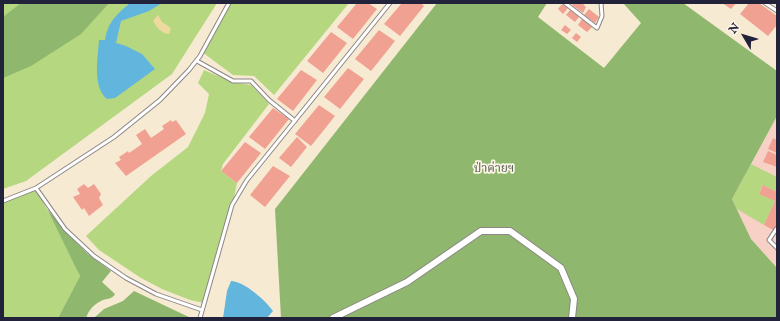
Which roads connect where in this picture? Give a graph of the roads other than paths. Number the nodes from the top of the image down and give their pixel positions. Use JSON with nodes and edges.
{"nodes":[{"id":1,"x":229,"y":3,"type":"edge"},
{"id":2,"x":390,"y":3,"type":"edge"},
{"id":3,"x":565,"y":3,"type":"edge"},
{"id":4,"x":601,"y":3,"type":"edge"},
{"id":5,"x":765,"y":3,"type":"edge"},
{"id":6,"x":777,"y":11,"type":"edge"},
{"id":7,"x":197,"y":61,"type":"junction"},
{"id":8,"x":295,"y":121,"type":"junction"},
{"id":9,"x":36,"y":188,"type":"junction"},
{"id":10,"x":3,"y":201,"type":"edge"},
{"id":11,"x":777,"y":228,"type":"edge"},
{"id":12,"x":777,"y":248,"type":"edge"},
{"id":13,"x":202,"y":310,"type":"junction"},
{"id":14,"x":200,"y":318,"type":"edge"},
{"id":15,"x":333,"y":318,"type":"edge"},
{"id":16,"x":572,"y":318,"type":"edge"}],
"edges":[{"from":1,"to":7,"type":"lane"},
{"from":2,"to":8,"type":"lane"},
{"from":3,"to":4,"type":"lane"},
{"from":5,"to":6,"type":"lane"},
{"from":7,"to":8,"type":"lane"},
{"from":7,"to":9,"type":"lane"},
{"from":8,"to":13,"type":"lane"},
{"from":9,"to":10,"type":"lane"},
{"from":9,"to":13,"type":"lane"},
{"from":11,"to":12,"type":"lane"},
{"from":13,"to":14,"type":"lane"},
{"from":15,"to":16,"type":"street"}]}
